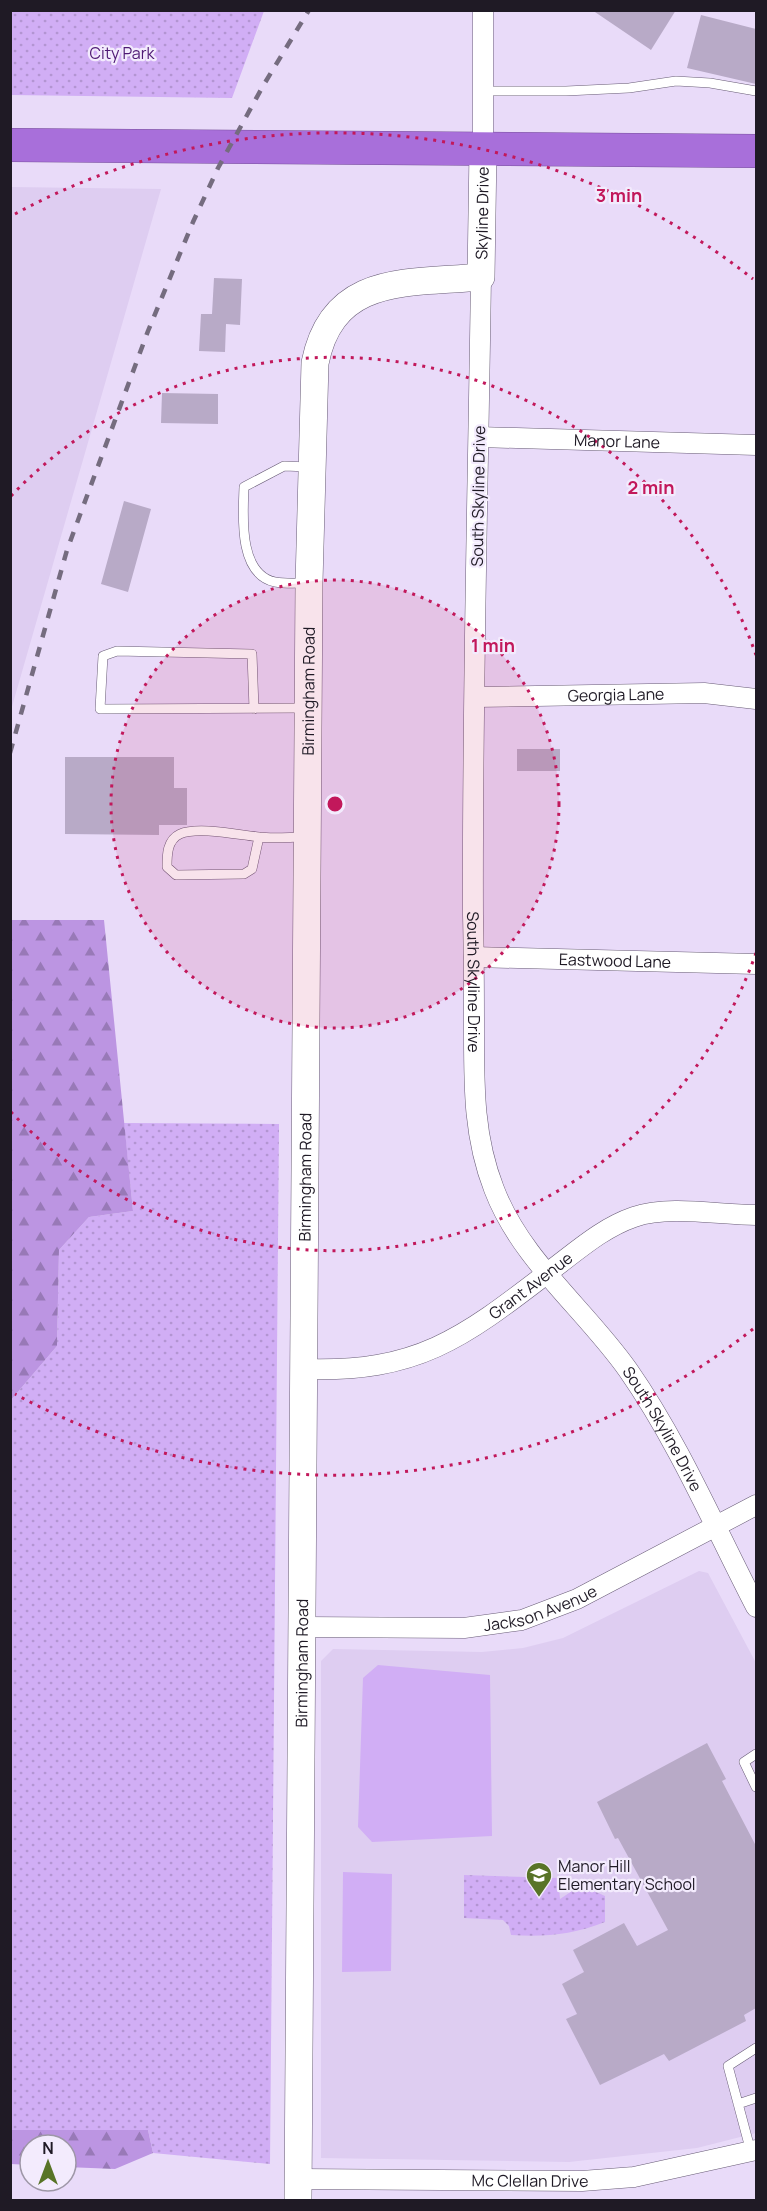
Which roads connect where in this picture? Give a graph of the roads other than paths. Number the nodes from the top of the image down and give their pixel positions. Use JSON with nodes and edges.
{"nodes":[{"id":1,"x":483,"y":10,"type":"edge"},
{"id":2,"x":483,"y":91,"type":"junction"},
{"id":3,"x":756,"y":91,"type":"edge"},
{"id":4,"x":10,"y":145,"type":"edge"},
{"id":5,"x":483,"y":150,"type":"junction"},
{"id":6,"x":756,"y":151,"type":"edge"},
{"id":7,"x":482,"y":277,"type":"junction"},
{"id":8,"x":479,"y":437,"type":"junction"},
{"id":9,"x":756,"y":445,"type":"edge"},
{"id":10,"x":312,"y":467,"type":"junction"},
{"id":11,"x":309,"y":584,"type":"junction"},
{"id":12,"x":475,"y":697,"type":"junction"},
{"id":13,"x":756,"y":699,"type":"edge"},
{"id":14,"x":308,"y":708,"type":"junction"},
{"id":15,"x":254,"y":709,"type":"junction"},
{"id":16,"x":260,"y":837,"type":"junction"},
{"id":17,"x":308,"y":837,"type":"junction"},
{"id":18,"x":474,"y":957,"type":"junction"},
{"id":19,"x":756,"y":964,"type":"edge"},
{"id":20,"x":756,"y":1215,"type":"edge"},
{"id":21,"x":548,"y":1273,"type":"junction"},
{"id":22,"x":304,"y":1369,"type":"junction"},
{"id":23,"x":756,"y":1505,"type":"edge"},
{"id":24,"x":715,"y":1527,"type":"junction"},
{"id":25,"x":756,"y":1607,"type":"edge"},
{"id":26,"x":303,"y":1627,"type":"junction"},
{"id":27,"x":756,"y":1754,"type":"edge"},
{"id":28,"x":756,"y":1786,"type":"edge"},
{"id":29,"x":756,"y":2048,"type":"edge"},
{"id":30,"x":756,"y":2098,"type":"edge"},
{"id":31,"x":738,"y":2104,"type":"junction"},
{"id":32,"x":754,"y":2155,"type":"edge"},
{"id":33,"x":299,"y":2190,"type":"edge"}],
"edges":[{"from":1,"to":2,"type":"street"},
{"from":2,"to":3,"type":"lane"},
{"from":2,"to":5,"type":"street"},
{"from":4,"to":5,"type":"highway"},
{"from":5,"to":6,"type":"highway"},
{"from":5,"to":7,"type":"street","name":"Skyline Drive"},
{"from":7,"to":8,"type":"street","name":"South Skyline Drive"},
{"from":7,"to":10,"type":"street","name":"Birmingham Road"},
{"from":8,"to":9,"type":"street","name":"Manor Lane"},
{"from":8,"to":12,"type":"street","name":"South Skyline Drive"},
{"from":10,"to":11,"type":"street","name":"Birmingham Road"},
{"from":10,"to":11,"type":"lane"},
{"from":11,"to":14,"type":"street","name":"Birmingham Road"},
{"from":12,"to":13,"type":"street","name":"Georgia Lane"},
{"from":12,"to":18,"type":"street","name":"South Skyline Drive"},
{"from":14,"to":15,"type":"lane"},
{"from":14,"to":17,"type":"street","name":"Birmingham Road"},
{"from":15,"to":15,"type":"lane"},
{"from":16,"to":16,"type":"lane"},
{"from":16,"to":17,"type":"lane"},
{"from":17,"to":22,"type":"street","name":"Birmingham Road"},
{"from":18,"to":19,"type":"street","name":"Eastwood Lane"},
{"from":18,"to":21,"type":"street","name":"South Skyline Drive"},
{"from":20,"to":21,"type":"street","name":"Grant Avenue"},
{"from":21,"to":22,"type":"street","name":"Grant Avenue"},
{"from":21,"to":24,"type":"street","name":"South Skyline Drive"},
{"from":22,"to":26,"type":"street","name":"Birmingham Road"},
{"from":23,"to":24,"type":"street","name":"Jackson Avenue"},
{"from":24,"to":25,"type":"street","name":"South Skyline Drive"},
{"from":24,"to":26,"type":"street","name":"Jackson Avenue"},
{"from":26,"to":33,"type":"street","name":"Birmingham Road"},
{"from":27,"to":28,"type":"lane"},
{"from":29,"to":31,"type":"lane"},
{"from":30,"to":31,"type":"lane"},
{"from":31,"to":32,"type":"lane"},
{"from":32,"to":33,"type":"street","name":"Mc Clellan Drive"}]}
